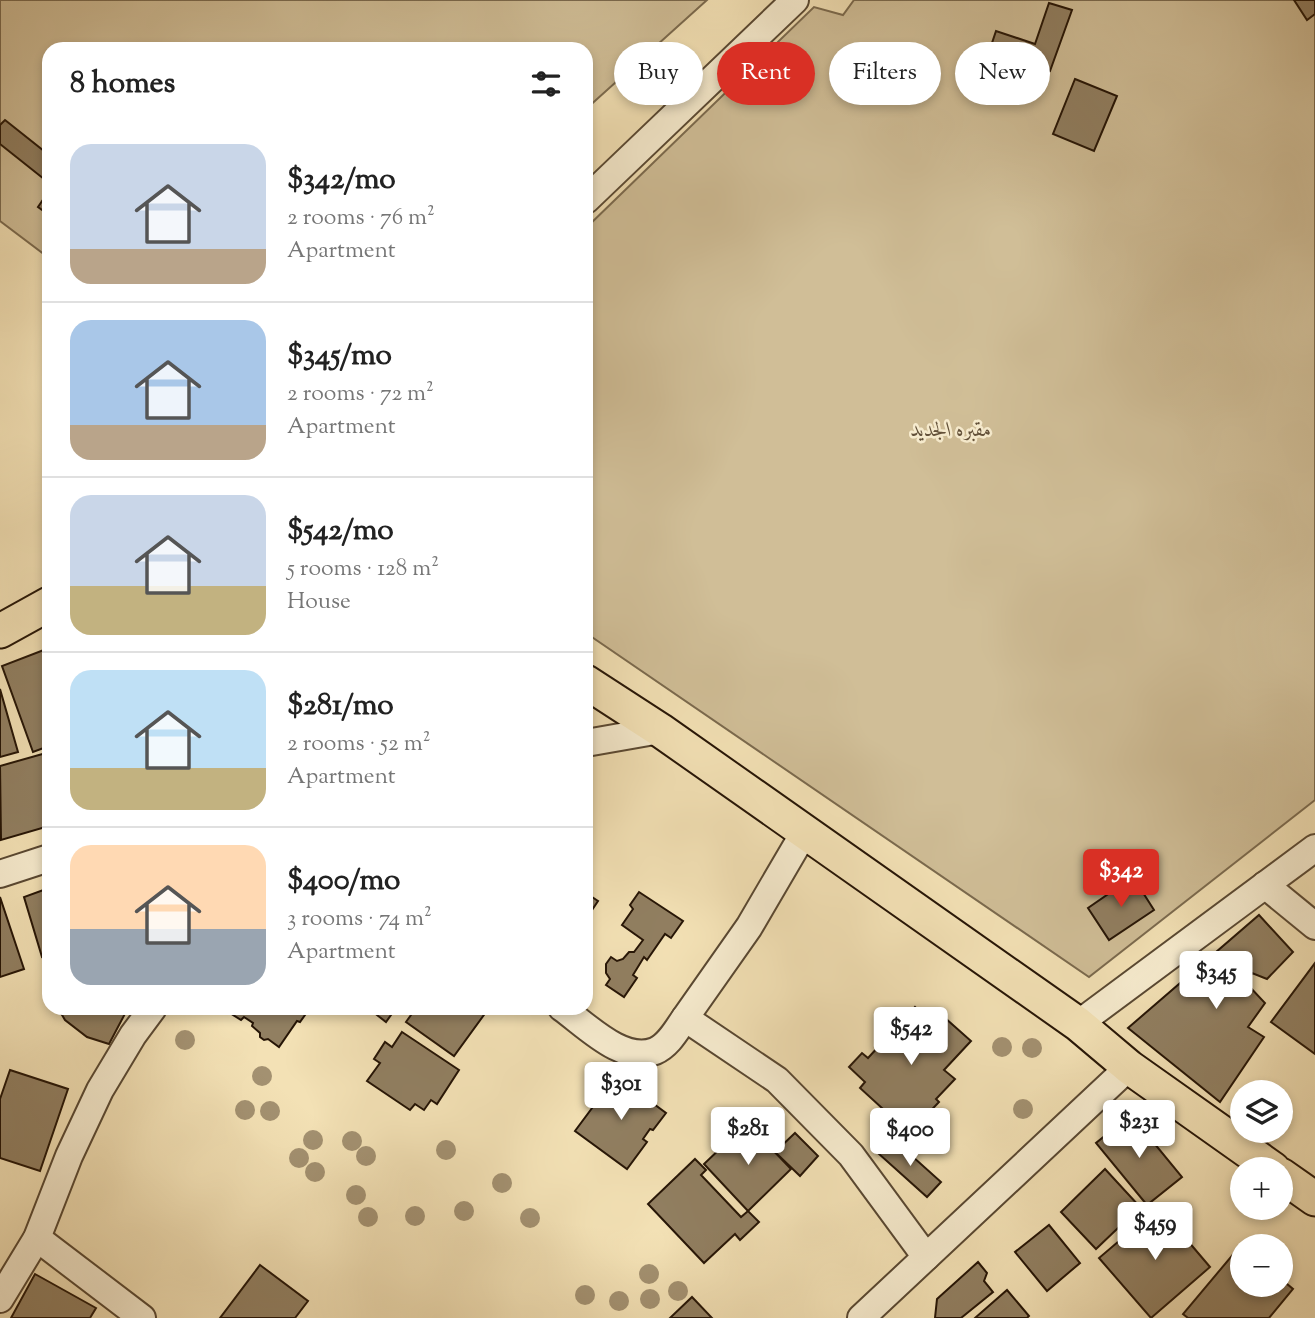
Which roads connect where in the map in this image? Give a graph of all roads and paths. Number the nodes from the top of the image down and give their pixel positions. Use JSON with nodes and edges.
{"nodes":[{"id":1,"x":795,"y":0,"type":"edge"},
{"id":2,"x":593,"y":193,"type":"edge"},
{"id":3,"x":42,"y":608,"type":"edge"},
{"id":4,"x":0,"y":631,"type":"edge"},
{"id":5,"x":593,"y":687,"type":"edge"},
{"id":6,"x":660,"y":730,"type":"junction"},
{"id":7,"x":593,"y":742,"type":"edge"},
{"id":8,"x":804,"y":833,"type":"junction"},
{"id":9,"x":1315,"y":848,"type":"edge"},
{"id":10,"x":42,"y":860,"type":"edge"},
{"id":11,"x":0,"y":874,"type":"edge"},
{"id":12,"x":1265,"y":885,"type":"junction"},
{"id":13,"x":1315,"y":926,"type":"edge"},
{"id":14,"x":148,"y":1015,"type":"edge"},
{"id":15,"x":572,"y":1015,"type":"edge"},
{"id":16,"x":685,"y":1018,"type":"junction"},
{"id":17,"x":1078,"y":1024,"type":"junction"},
{"id":18,"x":1129,"y":1067,"type":"junction"},
{"id":19,"x":1256,"y":1157,"type":"edge"},
{"id":20,"x":1293,"y":1183,"type":"edge"},
{"id":21,"x":1315,"y":1199,"type":"edge"},
{"id":22,"x":37,"y":1238,"type":"junction"},
{"id":23,"x":926,"y":1257,"type":"junction"},
{"id":24,"x":0,"y":1299,"type":"edge"},
{"id":25,"x":142,"y":1318,"type":"edge"},
{"id":26,"x":861,"y":1318,"type":"edge"}],
"edges":[{"from":1,"to":2,"type":"street"},
{"from":3,"to":4,"type":"main road"},
{"from":5,"to":6,"type":"main road"},
{"from":6,"to":7,"type":"street"},
{"from":6,"to":8,"type":"main road"},
{"from":8,"to":16,"type":"street"},
{"from":8,"to":17,"type":"main road"},
{"from":9,"to":12,"type":"street"},
{"from":10,"to":11,"type":"street"},
{"from":12,"to":13,"type":"street"},
{"from":12,"to":17,"type":"street"},
{"from":14,"to":22,"type":"street"},
{"from":15,"to":16,"type":"street"},
{"from":16,"to":23,"type":"street"},
{"from":17,"to":18,"type":"main road"},
{"from":18,"to":19,"type":"main road"},
{"from":18,"to":23,"type":"street"},
{"from":20,"to":21,"type":"main road"},
{"from":22,"to":24,"type":"street"},
{"from":22,"to":25,"type":"street"},
{"from":23,"to":26,"type":"street"}]}
